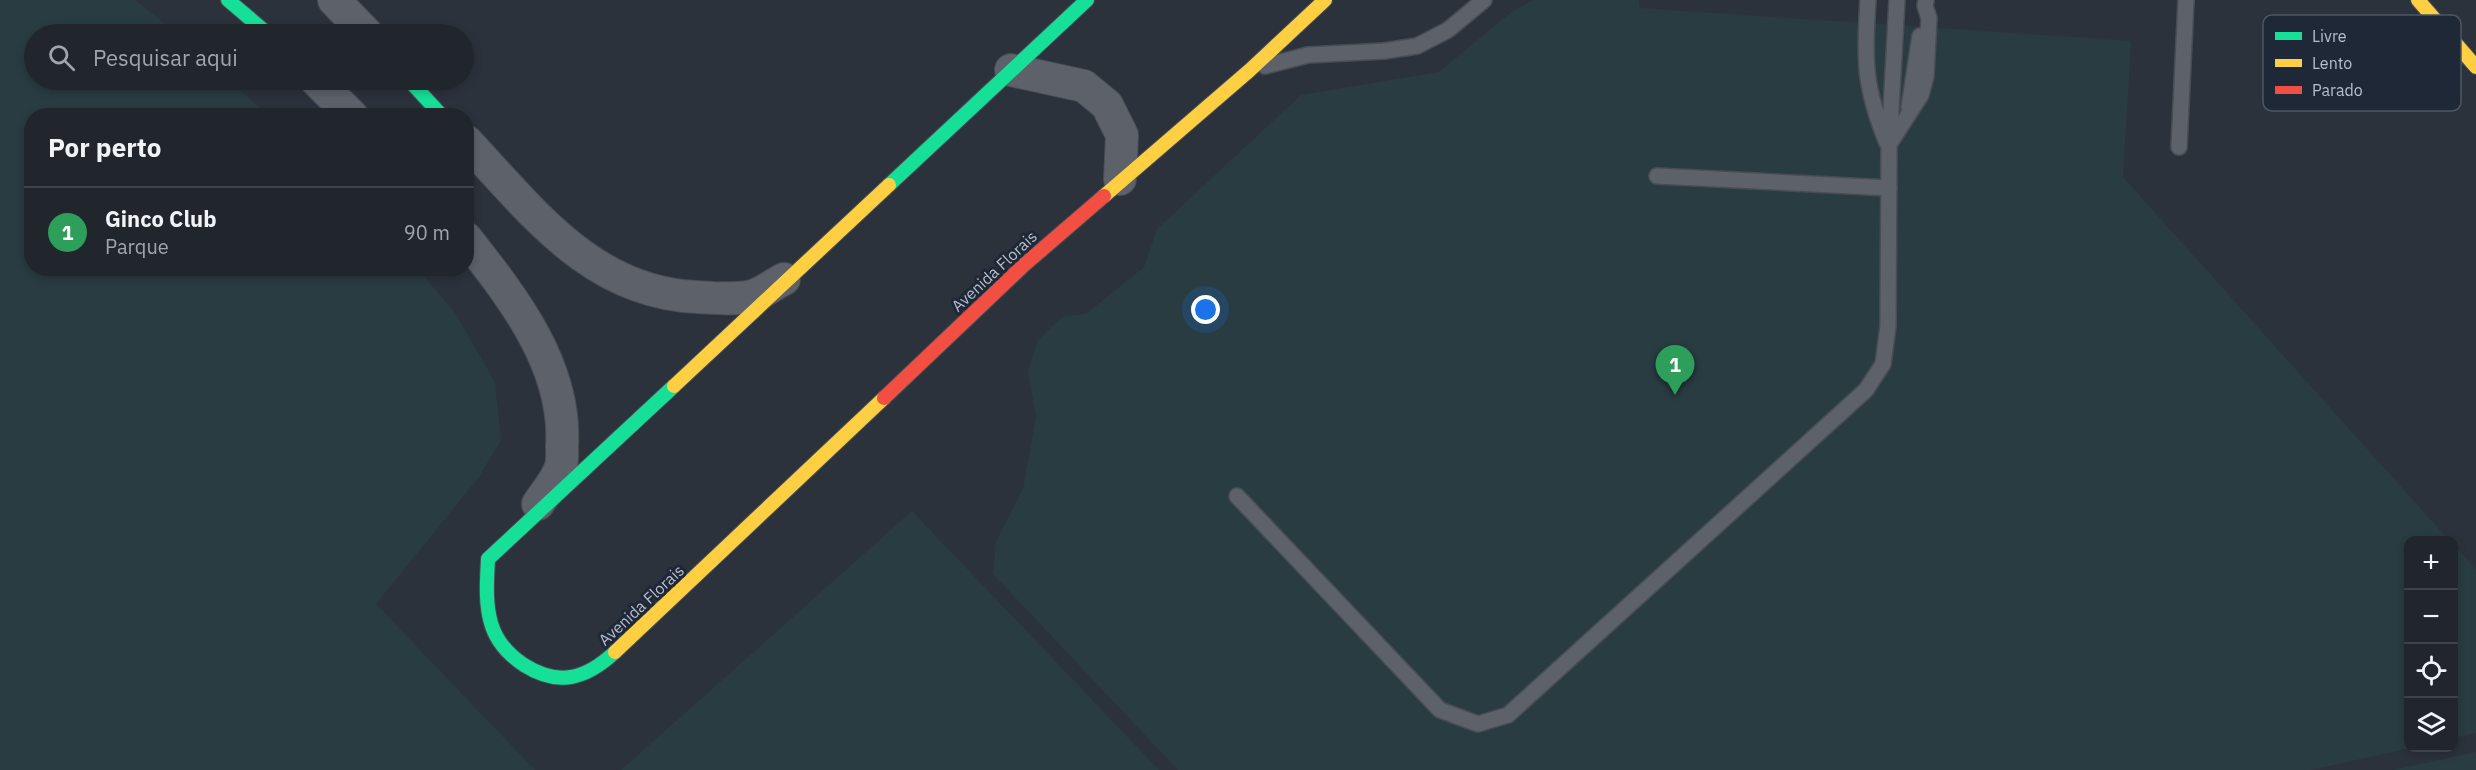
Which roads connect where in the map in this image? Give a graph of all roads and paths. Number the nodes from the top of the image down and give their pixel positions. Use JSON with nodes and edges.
{"nodes":[{"id":1,"x":228,"y":0,"type":"edge"},
{"id":2,"x":333,"y":0,"type":"edge"},
{"id":3,"x":1087,"y":0,"type":"edge"},
{"id":4,"x":1325,"y":0,"type":"edge"},
{"id":5,"x":1484,"y":0,"type":"edge"},
{"id":6,"x":1868,"y":0,"type":"edge"},
{"id":7,"x":1897,"y":0,"type":"edge"},
{"id":8,"x":2186,"y":0,"type":"edge"},
{"id":9,"x":2418,"y":0,"type":"edge"},
{"id":10,"x":1925,"y":3,"type":"edge"},
{"id":11,"x":2431,"y":15,"type":"edge"},
{"id":12,"x":256,"y":24,"type":"edge"},
{"id":13,"x":356,"y":24,"type":"edge"},
{"id":14,"x":2461,"y":50,"type":"edge"},
{"id":15,"x":2476,"y":67,"type":"edge"},
{"id":16,"x":1011,"y":70,"type":"junction"},
{"id":17,"x":1250,"y":70,"type":"junction"},
{"id":18,"x":326,"y":90,"type":"edge"},
{"id":19,"x":418,"y":90,"type":"edge"},
{"id":20,"x":344,"y":108,"type":"edge"},
{"id":21,"x":435,"y":108,"type":"edge"},
{"id":22,"x":1888,"y":146,"type":"junction"},
{"id":23,"x":2179,"y":147,"type":"dead end"},
{"id":24,"x":474,"y":150,"type":"edge"},
{"id":25,"x":1657,"y":176,"type":"dead end"},
{"id":26,"x":1120,"y":179,"type":"junction"},
{"id":27,"x":1888,"y":188,"type":"junction"},
{"id":28,"x":474,"y":249,"type":"edge"},
{"id":29,"x":793,"y":274,"type":"junction"},
{"id":30,"x":1237,"y":496,"type":"dead end"},
{"id":31,"x":526,"y":524,"type":"junction"}],
"edges":[{"from":1,"to":12,"type":"street"},
{"from":2,"to":13,"type":"street"},
{"from":3,"to":16,"type":"street","name":"Avenida Florais"},
{"from":4,"to":17,"type":"street","name":"Avenida Florais"},
{"from":5,"to":17,"type":"lane"},
{"from":6,"to":22,"type":"lane"},
{"from":7,"to":22,"type":"lane"},
{"from":8,"to":23,"type":"lane"},
{"from":9,"to":11,"type":"street"},
{"from":10,"to":22,"type":"lane"},
{"from":14,"to":15,"type":"street"},
{"from":16,"to":26,"type":"street"},
{"from":16,"to":29,"type":"street","name":"Avenida Florais"},
{"from":17,"to":26,"type":"street","name":"Avenida Florais"},
{"from":18,"to":20,"type":"street"},
{"from":19,"to":21,"type":"street"},
{"from":22,"to":27,"type":"lane"},
{"from":24,"to":29,"type":"street"},
{"from":25,"to":27,"type":"lane"},
{"from":26,"to":31,"type":"street","name":"Avenida Florais"},
{"from":27,"to":30,"type":"lane"},
{"from":28,"to":31,"type":"street"},
{"from":29,"to":31,"type":"street","name":"Avenida Florais"}]}
